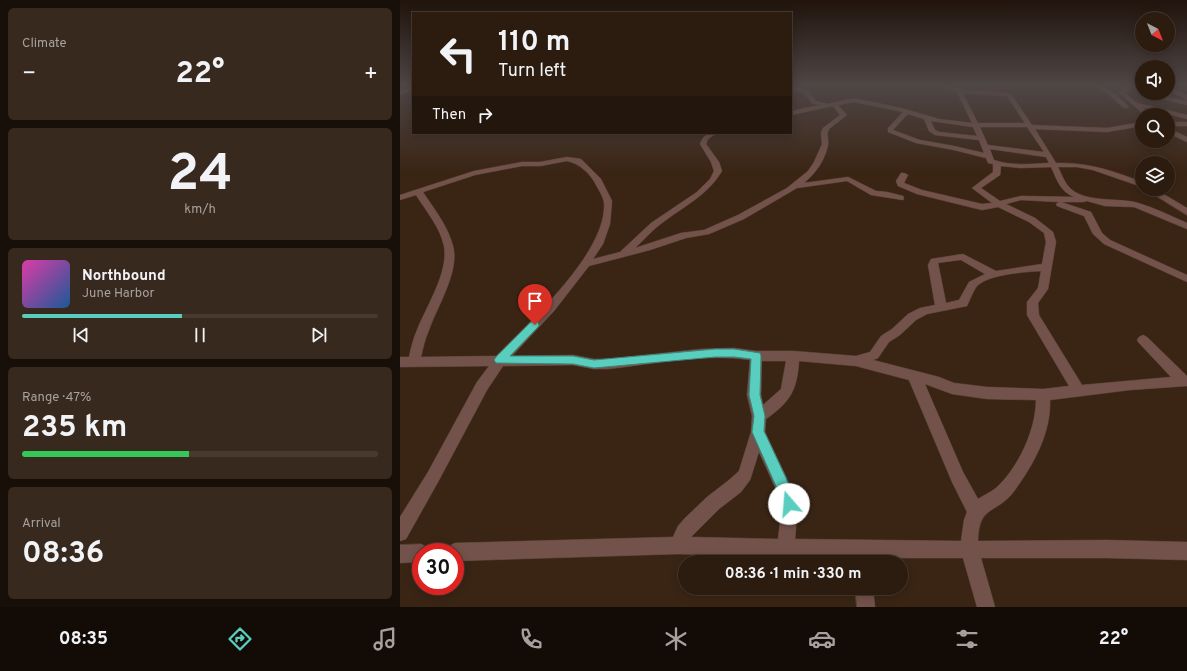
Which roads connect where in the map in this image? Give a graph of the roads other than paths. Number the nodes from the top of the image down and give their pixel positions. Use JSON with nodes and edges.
{"nodes":[{"id":1,"x":843,"y":114,"type":"edge"},
{"id":2,"x":905,"y":114,"type":"edge"},
{"id":3,"x":915,"y":114,"type":"edge"},
{"id":4,"x":972,"y":114,"type":"edge"},
{"id":5,"x":1021,"y":114,"type":"edge"},
{"id":6,"x":1177,"y":114,"type":"edge"},
{"id":7,"x":1187,"y":117,"type":"edge"},
{"id":8,"x":927,"y":118,"type":"junction"},
{"id":9,"x":1175,"y":124,"type":"edge"},
{"id":10,"x":976,"y":125,"type":"junction"},
{"id":11,"x":1186,"y":125,"type":"edge"},
{"id":12,"x":1029,"y":126,"type":"junction"},
{"id":13,"x":1135,"y":126,"type":"edge"},
{"id":14,"x":712,"y":134,"type":"edge"},
{"id":15,"x":1175,"y":134,"type":"edge"},
{"id":16,"x":981,"y":138,"type":"junction"},
{"id":17,"x":1187,"y":140,"type":"edge"},
{"id":18,"x":986,"y":147,"type":"junction"},
{"id":19,"x":1050,"y":155,"type":"junction"},
{"id":20,"x":990,"y":157,"type":"junction"},
{"id":21,"x":997,"y":164,"type":"junction"},
{"id":22,"x":1055,"y":166,"type":"junction"},
{"id":23,"x":904,"y":175,"type":"dead end"},
{"id":24,"x":1135,"y":183,"type":"edge"},
{"id":25,"x":795,"y":186,"type":"junction"},
{"id":26,"x":418,"y":191,"type":"junction"},
{"id":27,"x":1162,"y":196,"type":"edge"},
{"id":28,"x":400,"y":198,"type":"edge"},
{"id":29,"x":900,"y":198,"type":"dead end"},
{"id":30,"x":1046,"y":200,"type":"junction"},
{"id":31,"x":1091,"y":200,"type":"junction"},
{"id":32,"x":999,"y":204,"type":"junction"},
{"id":33,"x":1187,"y":212,"type":"edge"},
{"id":34,"x":1187,"y":226,"type":"edge"},
{"id":35,"x":622,"y":255,"type":"junction"},
{"id":36,"x":585,"y":264,"type":"junction"},
{"id":37,"x":1047,"y":267,"type":"junction"},
{"id":38,"x":995,"y":276,"type":"junction"},
{"id":39,"x":1187,"y":279,"type":"edge"},
{"id":40,"x":941,"y":307,"type":"junction"},
{"id":41,"x":1143,"y":340,"type":"dead end"},
{"id":42,"x":756,"y":356,"type":"junction"},
{"id":43,"x":793,"y":356,"type":"junction"},
{"id":44,"x":500,"y":360,"type":"junction"},
{"id":45,"x":856,"y":361,"type":"junction"},
{"id":46,"x":400,"y":362,"type":"edge"},
{"id":47,"x":414,"y":362,"type":"junction"},
{"id":48,"x":914,"y":376,"type":"junction"},
{"id":49,"x":1185,"y":382,"type":"edge"},
{"id":50,"x":1079,"y":392,"type":"junction"},
{"id":51,"x":1043,"y":395,"type":"junction"},
{"id":52,"x":758,"y":424,"type":"junction"},
{"id":53,"x":976,"y":512,"type":"junction"},
{"id":54,"x":400,"y":533,"type":"edge"},
{"id":55,"x":678,"y":545,"type":"junction"},
{"id":56,"x":786,"y":548,"type":"junction"},
{"id":57,"x":970,"y":550,"type":"junction"},
{"id":58,"x":1187,"y":551,"type":"edge"},
{"id":59,"x":464,"y":552,"type":"edge"},
{"id":60,"x":412,"y":553,"type":"edge"},
{"id":61,"x":400,"y":554,"type":"edge"},
{"id":62,"x":859,"y":555,"type":"edge"},
{"id":63,"x":865,"y":595,"type":"edge"},
{"id":64,"x":866,"y":607,"type":"edge"},
{"id":65,"x":986,"y":607,"type":"edge"}],
"edges":[{"from":1,"to":25,"type":"street"},
{"from":2,"to":20,"type":"street"},
{"from":3,"to":8,"type":"street"},
{"from":4,"to":10,"type":"street"},
{"from":5,"to":12,"type":"street"},
{"from":6,"to":7,"type":"street"},
{"from":8,"to":10,"type":"street"},
{"from":8,"to":16,"type":"street"},
{"from":9,"to":11,"type":"street"},
{"from":10,"to":12,"type":"street"},
{"from":10,"to":16,"type":"street"},
{"from":12,"to":13,"type":"street"},
{"from":12,"to":19,"type":"street"},
{"from":14,"to":35,"type":"street"},
{"from":15,"to":17,"type":"street"},
{"from":16,"to":18,"type":"street"},
{"from":18,"to":19,"type":"street"},
{"from":18,"to":20,"type":"street"},
{"from":19,"to":22,"type":"street"},
{"from":20,"to":21,"type":"street"},
{"from":21,"to":22,"type":"street"},
{"from":21,"to":32,"type":"street"},
{"from":22,"to":24,"type":"street"},
{"from":22,"to":31,"type":"street"},
{"from":23,"to":32,"type":"street"},
{"from":25,"to":29,"type":"street"},
{"from":25,"to":35,"type":"street"},
{"from":26,"to":28,"type":"street"},
{"from":26,"to":36,"type":"street"},
{"from":26,"to":47,"type":"street"},
{"from":27,"to":33,"type":"street"},
{"from":30,"to":31,"type":"street"},
{"from":30,"to":32,"type":"street"},
{"from":30,"to":39,"type":"street"},
{"from":31,"to":34,"type":"street"},
{"from":32,"to":37,"type":"street"},
{"from":35,"to":36,"type":"street"},
{"from":36,"to":44,"type":"street"},
{"from":37,"to":38,"type":"street"},
{"from":37,"to":50,"type":"street"},
{"from":38,"to":40,"type":"street"},
{"from":38,"to":40,"type":"street"},
{"from":40,"to":45,"type":"street"},
{"from":41,"to":49,"type":"street"},
{"from":42,"to":43,"type":"street"},
{"from":42,"to":44,"type":"street"},
{"from":42,"to":52,"type":"street"},
{"from":43,"to":45,"type":"street"},
{"from":43,"to":52,"type":"street"},
{"from":44,"to":47,"type":"street"},
{"from":44,"to":54,"type":"street"},
{"from":45,"to":48,"type":"street"},
{"from":46,"to":47,"type":"street"},
{"from":48,"to":51,"type":"street"},
{"from":48,"to":53,"type":"street"},
{"from":49,"to":50,"type":"street"},
{"from":50,"to":51,"type":"street"},
{"from":51,"to":53,"type":"street"},
{"from":52,"to":55,"type":"street"},
{"from":52,"to":56,"type":"street"},
{"from":53,"to":57,"type":"street"},
{"from":55,"to":56,"type":"street"},
{"from":55,"to":59,"type":"street"},
{"from":56,"to":62,"type":"street"},
{"from":57,"to":58,"type":"street"},
{"from":57,"to":62,"type":"street"},
{"from":57,"to":65,"type":"street"},
{"from":60,"to":61,"type":"street"},
{"from":63,"to":64,"type":"street"}]}
